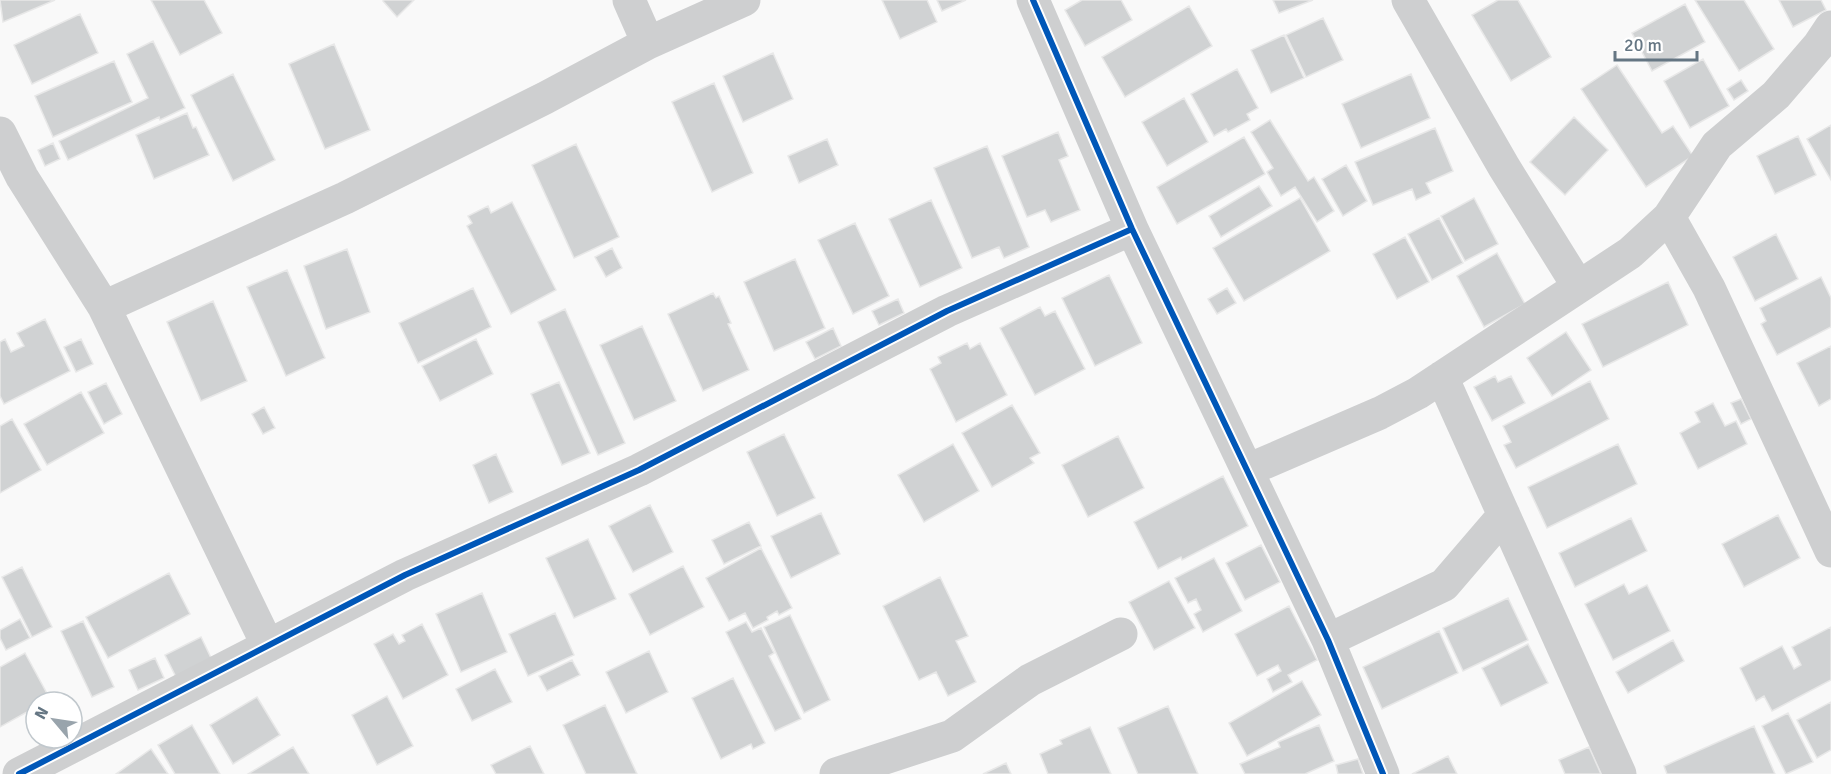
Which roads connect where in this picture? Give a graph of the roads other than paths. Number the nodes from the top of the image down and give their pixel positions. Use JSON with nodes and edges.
{"nodes":[{"id":1,"x":629,"y":0,"type":"edge"},
{"id":2,"x":744,"y":0,"type":"edge"},
{"id":3,"x":1033,"y":0,"type":"edge"},
{"id":4,"x":1408,"y":0,"type":"edge"},
{"id":5,"x":1831,"y":27,"type":"edge"},
{"id":6,"x":648,"y":43,"type":"junction"},
{"id":7,"x":0,"y":133,"type":"edge"},
{"id":8,"x":1669,"y":217,"type":"junction"},
{"id":9,"x":1132,"y":228,"type":"junction"},
{"id":10,"x":1578,"y":286,"type":"junction"},
{"id":11,"x":104,"y":307,"type":"junction"},
{"id":12,"x":1442,"y":377,"type":"junction"},
{"id":13,"x":1248,"y":470,"type":"junction"},
{"id":14,"x":1504,"y":515,"type":"junction"},
{"id":15,"x":1831,"y":551,"type":"edge"},
{"id":16,"x":1121,"y":634,"type":"dead end"},
{"id":17,"x":1328,"y":640,"type":"junction"},
{"id":18,"x":268,"y":646,"type":"junction"},
{"id":19,"x":19,"y":774,"type":"edge"},
{"id":20,"x":836,"y":774,"type":"edge"},
{"id":21,"x":1383,"y":774,"type":"edge"},
{"id":22,"x":1620,"y":774,"type":"edge"}],
"edges":[{"from":1,"to":6,"type":"street"},
{"from":2,"to":6,"type":"street"},
{"from":3,"to":9,"type":"street"},
{"from":4,"to":10,"type":"street"},
{"from":5,"to":8,"type":"street"},
{"from":6,"to":11,"type":"street"},
{"from":7,"to":11,"type":"street"},
{"from":8,"to":10,"type":"street"},
{"from":8,"to":15,"type":"street"},
{"from":9,"to":13,"type":"street"},
{"from":9,"to":18,"type":"street"},
{"from":10,"to":12,"type":"street"},
{"from":11,"to":18,"type":"street"},
{"from":12,"to":13,"type":"street"},
{"from":12,"to":14,"type":"street"},
{"from":13,"to":17,"type":"street"},
{"from":14,"to":17,"type":"street"},
{"from":14,"to":22,"type":"street"},
{"from":16,"to":20,"type":"street"},
{"from":17,"to":21,"type":"street"},
{"from":18,"to":19,"type":"street"}]}
